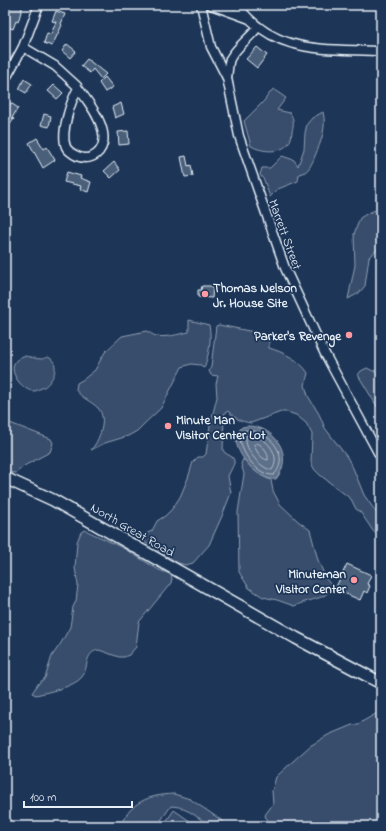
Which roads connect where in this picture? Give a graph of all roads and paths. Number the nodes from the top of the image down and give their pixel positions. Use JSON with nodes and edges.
{"nodes":[{"id":1,"x":39,"y":5,"type":"edge"},
{"id":2,"x":201,"y":5,"type":"edge"},
{"id":3,"x":211,"y":5,"type":"edge"},
{"id":4,"x":237,"y":5,"type":"edge"},
{"id":5,"x":247,"y":18,"type":"junction"},
{"id":6,"x":258,"y":27,"type":"junction"},
{"id":7,"x":23,"y":47,"type":"junction"},
{"id":8,"x":381,"y":51,"type":"edge"},
{"id":9,"x":227,"y":78,"type":"junction"},
{"id":10,"x":5,"y":80,"type":"edge"},
{"id":11,"x":78,"y":88,"type":"junction"},
{"id":12,"x":381,"y":458,"type":"edge"},
{"id":13,"x":5,"y":478,"type":"edge"},
{"id":14,"x":381,"y":683,"type":"edge"}],
"edges":[{"from":1,"to":7,"type":"street"},
{"from":2,"to":9,"type":"street","name":"Marrett Street"},
{"from":3,"to":5,"type":"street"},
{"from":4,"to":5,"type":"street"},
{"from":5,"to":6,"type":"street"},
{"from":6,"to":8,"type":"street"},
{"from":6,"to":9,"type":"street"},
{"from":7,"to":10,"type":"street"},
{"from":7,"to":11,"type":"street"},
{"from":9,"to":12,"type":"street","name":"Marrett Street"},
{"from":11,"to":11,"type":"street"},
{"from":13,"to":14,"type":"main road","name":"North Great Road"}]}
